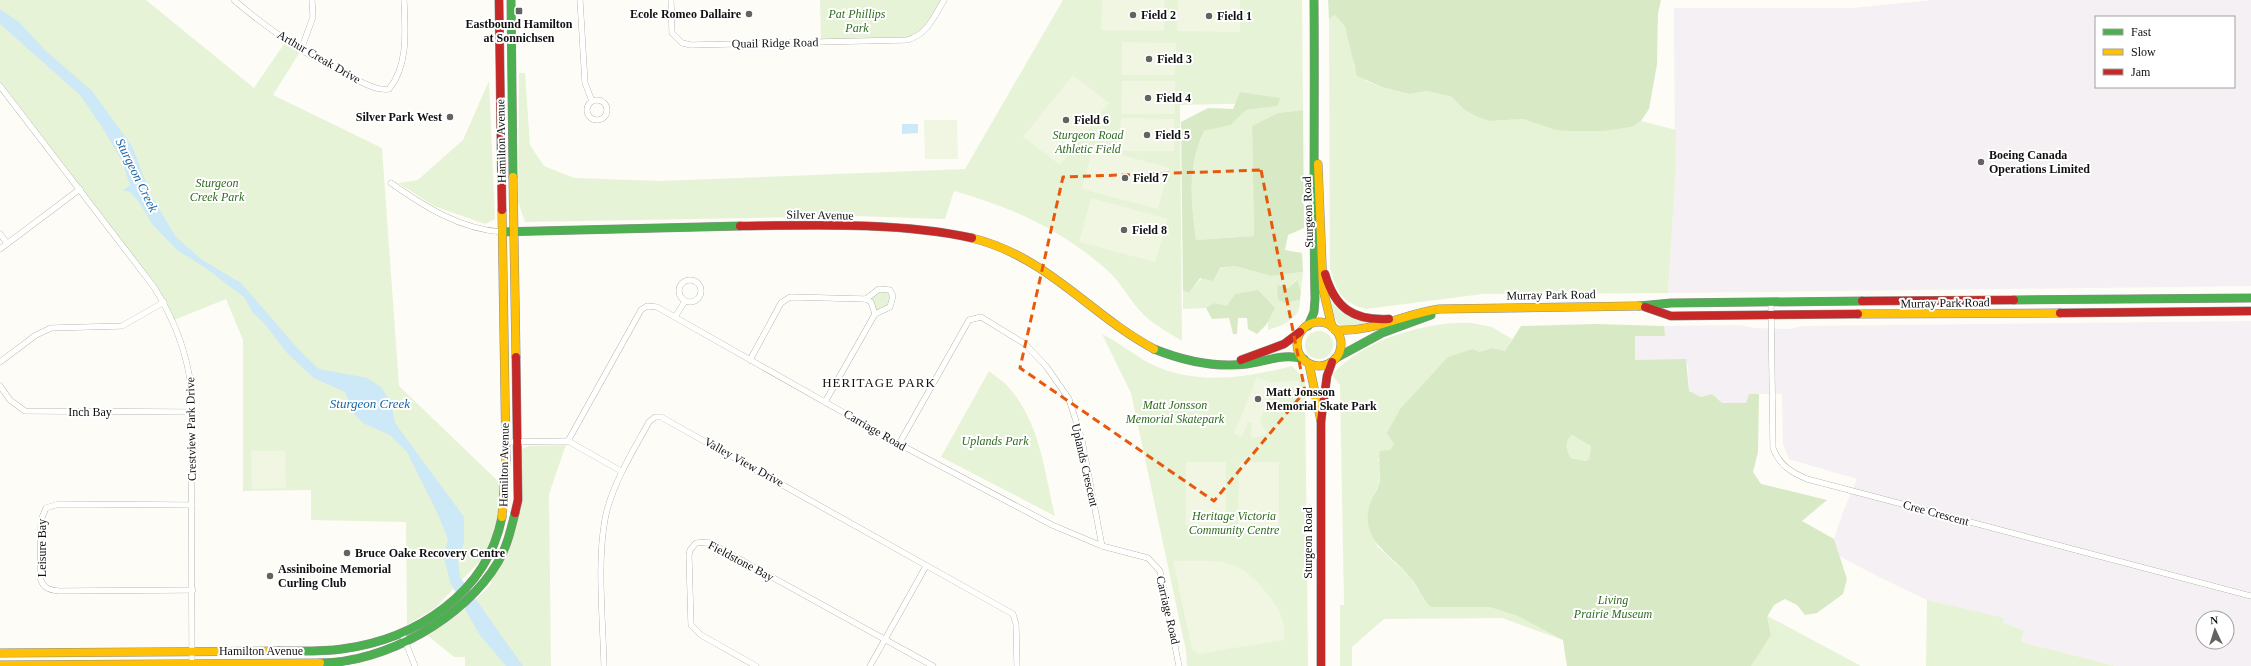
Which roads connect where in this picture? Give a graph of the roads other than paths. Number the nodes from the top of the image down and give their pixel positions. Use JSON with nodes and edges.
{"nodes":[{"id":1,"x":234,"y":0,"type":"edge"},
{"id":2,"x":312,"y":0,"type":"edge"},
{"id":3,"x":404,"y":0,"type":"edge"},
{"id":4,"x":499,"y":0,"type":"edge"},
{"id":5,"x":511,"y":0,"type":"edge"},
{"id":6,"x":580,"y":0,"type":"edge"},
{"id":7,"x":671,"y":0,"type":"edge"},
{"id":8,"x":944,"y":0,"type":"edge"},
{"id":9,"x":1314,"y":0,"type":"edge"},
{"id":10,"x":301,"y":50,"type":"junction"},
{"id":11,"x":0,"y":86,"type":"edge"},
{"id":12,"x":592,"y":101,"type":"dead end"},
{"id":13,"x":1315,"y":143,"type":"junction"},
{"id":14,"x":392,"y":183,"type":"dead end"},
{"id":15,"x":80,"y":189,"type":"junction"},
{"id":16,"x":502,"y":232,"type":"junction"},
{"id":17,"x":514,"y":232,"type":"junction"},
{"id":18,"x":0,"y":234,"type":"edge"},
{"id":19,"x":7,"y":243,"type":"junction"},
{"id":20,"x":0,"y":249,"type":"edge"},
{"id":21,"x":1322,"y":263,"type":"junction"},
{"id":22,"x":2236,"y":298,"type":"junction"},
{"id":23,"x":2251,"y":298,"type":"edge"},
{"id":24,"x":866,"y":299,"type":"junction"},
{"id":25,"x":684,"y":301,"type":"junction"},
{"id":26,"x":164,"y":302,"type":"junction"},
{"id":27,"x":1771,"y":304,"type":"junction"},
{"id":28,"x":1640,"y":306,"type":"junction"},
{"id":29,"x":1461,"y":308,"type":"junction"},
{"id":30,"x":2251,"y":311,"type":"edge"},
{"id":31,"x":2224,"y":312,"type":"junction"},
{"id":32,"x":875,"y":314,"type":"junction"},
{"id":33,"x":1771,"y":316,"type":"junction"},
{"id":34,"x":675,"y":317,"type":"junction"},
{"id":35,"x":1404,"y":318,"type":"junction"},
{"id":36,"x":1305,"y":328,"type":"junction"},
{"id":37,"x":1334,"y":328,"type":"junction"},
{"id":38,"x":750,"y":360,"type":"junction"},
{"id":39,"x":1334,"y":360,"type":"junction"},
{"id":40,"x":0,"y":362,"type":"edge"},
{"id":41,"x":1306,"y":362,"type":"junction"},
{"id":42,"x":1224,"y":364,"type":"junction"},
{"id":43,"x":0,"y":386,"type":"edge"},
{"id":44,"x":825,"y":402,"type":"junction"},
{"id":45,"x":191,"y":412,"type":"junction"},
{"id":46,"x":1321,"y":421,"type":"junction"},
{"id":47,"x":568,"y":441,"type":"junction"},
{"id":48,"x":506,"y":442,"type":"junction"},
{"id":49,"x":518,"y":442,"type":"junction"},
{"id":50,"x":899,"y":444,"type":"junction"},
{"id":51,"x":621,"y":471,"type":"junction"},
{"id":52,"x":192,"y":504,"type":"junction"},
{"id":53,"x":1102,"y":546,"type":"junction"},
{"id":54,"x":926,"y":566,"type":"junction"},
{"id":55,"x":482,"y":578,"type":"junction"},
{"id":56,"x":193,"y":590,"type":"junction"},
{"id":57,"x":2251,"y":596,"type":"edge"},
{"id":58,"x":451,"y":609,"type":"junction"},
{"id":59,"x":402,"y":633,"type":"junction"},
{"id":60,"x":884,"y":640,"type":"junction"},
{"id":61,"x":406,"y":643,"type":"junction"},
{"id":62,"x":320,"y":651,"type":"junction"},
{"id":63,"x":192,"y":652,"type":"junction"},
{"id":64,"x":0,"y":653,"type":"edge"},
{"id":65,"x":89,"y":653,"type":"junction"},
{"id":66,"x":0,"y":665,"type":"edge"},
{"id":67,"x":89,"y":665,"type":"edge"},
{"id":68,"x":192,"y":665,"type":"edge"},
{"id":69,"x":320,"y":665,"type":"edge"},
{"id":70,"x":415,"y":666,"type":"edge"},
{"id":71,"x":604,"y":666,"type":"edge"},
{"id":72,"x":756,"y":666,"type":"edge"},
{"id":73,"x":870,"y":666,"type":"edge"},
{"id":74,"x":933,"y":666,"type":"edge"},
{"id":75,"x":1017,"y":666,"type":"edge"},
{"id":76,"x":1179,"y":666,"type":"edge"},
{"id":77,"x":1321,"y":666,"type":"edge"}],
"edges":[{"from":1,"to":10,"type":"street","name":"Arthur Creak Drive"},
{"from":2,"to":10,"type":"street"},
{"from":3,"to":10,"type":"street","name":"Arthur Creak Drive"},
{"from":4,"to":16,"type":"street","name":"Hamilton Avenue"},
{"from":5,"to":17,"type":"street","name":"Hamilton Avenue"},
{"from":6,"to":12,"type":"street"},
{"from":7,"to":8,"type":"street","name":"Quail Ridge Road"},
{"from":9,"to":13,"type":"street","name":"Sturgeon Road"},
{"from":11,"to":15,"type":"street","name":"Crestview Park Drive"},
{"from":13,"to":21,"type":"street","name":"Sturgeon Road"},
{"from":13,"to":36,"type":"street","name":"Sturgeon Road"},
{"from":14,"to":16,"type":"street","name":"Silver Avenue"},
{"from":15,"to":19,"type":"street"},
{"from":15,"to":26,"type":"street","name":"Crestview Park Drive"},
{"from":16,"to":17,"type":"street","name":"Silver Avenue"},
{"from":16,"to":48,"type":"street","name":"Hamilton Avenue"},
{"from":17,"to":42,"type":"street","name":"Silver Avenue"},
{"from":17,"to":49,"type":"street","name":"Hamilton Avenue"},
{"from":18,"to":19,"type":"street"},
{"from":19,"to":20,"type":"street"},
{"from":21,"to":35,"type":"street"},
{"from":21,"to":37,"type":"street","name":"Sturgeon Road"},
{"from":22,"to":23,"type":"street","name":"Murray Park Road"},
{"from":22,"to":27,"type":"street","name":"Murray Park Road"},
{"from":22,"to":31,"type":"street"},
{"from":24,"to":32,"type":"street"},
{"from":24,"to":32,"type":"street"},
{"from":24,"to":38,"type":"street"},
{"from":25,"to":25,"type":"street"},
{"from":25,"to":34,"type":"street"},
{"from":26,"to":40,"type":"street"},
{"from":26,"to":45,"type":"street","name":"Crestview Park Drive"},
{"from":27,"to":28,"type":"street","name":"Murray Park Road"},
{"from":27,"to":33,"type":"street","name":"Cree Crescent"},
{"from":28,"to":29,"type":"street","name":"Murray Park Road"},
{"from":28,"to":33,"type":"street","name":"Murray Park Road"},
{"from":29,"to":35,"type":"street","name":"Murray Park Road"},
{"from":29,"to":39,"type":"street","name":"Murray Park Road"},
{"from":30,"to":31,"type":"street","name":"Murray Park Road"},
{"from":31,"to":33,"type":"street","name":"Murray Park Road"},
{"from":32,"to":44,"type":"street"},
{"from":33,"to":57,"type":"street","name":"Cree Crescent"},
{"from":34,"to":38,"type":"street","name":"Carriage Road"},
{"from":34,"to":47,"type":"street","name":"Carriage Road"},
{"from":35,"to":37,"type":"street","name":"Murray Park Road"},
{"from":36,"to":37,"type":"street"},
{"from":36,"to":41,"type":"street"},
{"from":36,"to":42,"type":"street","name":"Silver Avenue"},
{"from":37,"to":39,"type":"street"},
{"from":38,"to":44,"type":"street","name":"Carriage Road"},
{"from":39,"to":41,"type":"street"},
{"from":39,"to":46,"type":"street","name":"Sturgeon Road"},
{"from":41,"to":42,"type":"street","name":"Silver Avenue"},
{"from":41,"to":46,"type":"street","name":"Sturgeon Road"},
{"from":43,"to":45,"type":"street","name":"Inch Bay"},
{"from":44,"to":50,"type":"street","name":"Carriage Road"},
{"from":45,"to":52,"type":"street","name":"Crestview Park Drive"},
{"from":46,"to":77,"type":"street","name":"Sturgeon Road"},
{"from":47,"to":49,"type":"street"},
{"from":47,"to":51,"type":"street"},
{"from":48,"to":49,"type":"street"},
{"from":48,"to":55,"type":"street","name":"Hamilton Avenue"},
{"from":49,"to":55,"type":"street","name":"Hamilton Avenue"},
{"from":50,"to":53,"type":"street","name":"Carriage Road"},
{"from":50,"to":53,"type":"street","name":"Uplands Crescent"},
{"from":51,"to":54,"type":"street","name":"Valley View Drive"},
{"from":51,"to":71,"type":"street","name":"Valley View Drive"},
{"from":52,"to":56,"type":"street","name":"Crestview Park Drive"},
{"from":52,"to":56,"type":"street","name":"Leisure Bay"},
{"from":53,"to":76,"type":"street","name":"Carriage Road"},
{"from":54,"to":60,"type":"street"},
{"from":54,"to":75,"type":"street","name":"Valley View Drive"},
{"from":55,"to":58,"type":"street","name":"Hamilton Avenue"},
{"from":56,"to":63,"type":"street","name":"Crestview Park Drive"},
{"from":58,"to":59,"type":"street","name":"Hamilton Avenue"},
{"from":58,"to":61,"type":"street","name":"Hamilton Avenue"},
{"from":59,"to":61,"type":"street"},
{"from":59,"to":62,"type":"street","name":"Hamilton Avenue"},
{"from":60,"to":72,"type":"street","name":"Fieldstone Bay"},
{"from":60,"to":73,"type":"street"},
{"from":60,"to":74,"type":"street"},
{"from":61,"to":69,"type":"street","name":"Hamilton Avenue"},
{"from":61,"to":70,"type":"street"},
{"from":62,"to":63,"type":"street","name":"Hamilton Avenue"},
{"from":62,"to":69,"type":"street"},
{"from":63,"to":65,"type":"street","name":"Hamilton Avenue"},
{"from":63,"to":68,"type":"street","name":"Crestview Park Drive"},
{"from":64,"to":65,"type":"street","name":"Hamilton Avenue"},
{"from":65,"to":67,"type":"street"},
{"from":66,"to":67,"type":"street","name":"Hamilton Avenue"},
{"from":67,"to":68,"type":"street","name":"Hamilton Avenue"},
{"from":68,"to":69,"type":"street","name":"Hamilton Avenue"}]}
